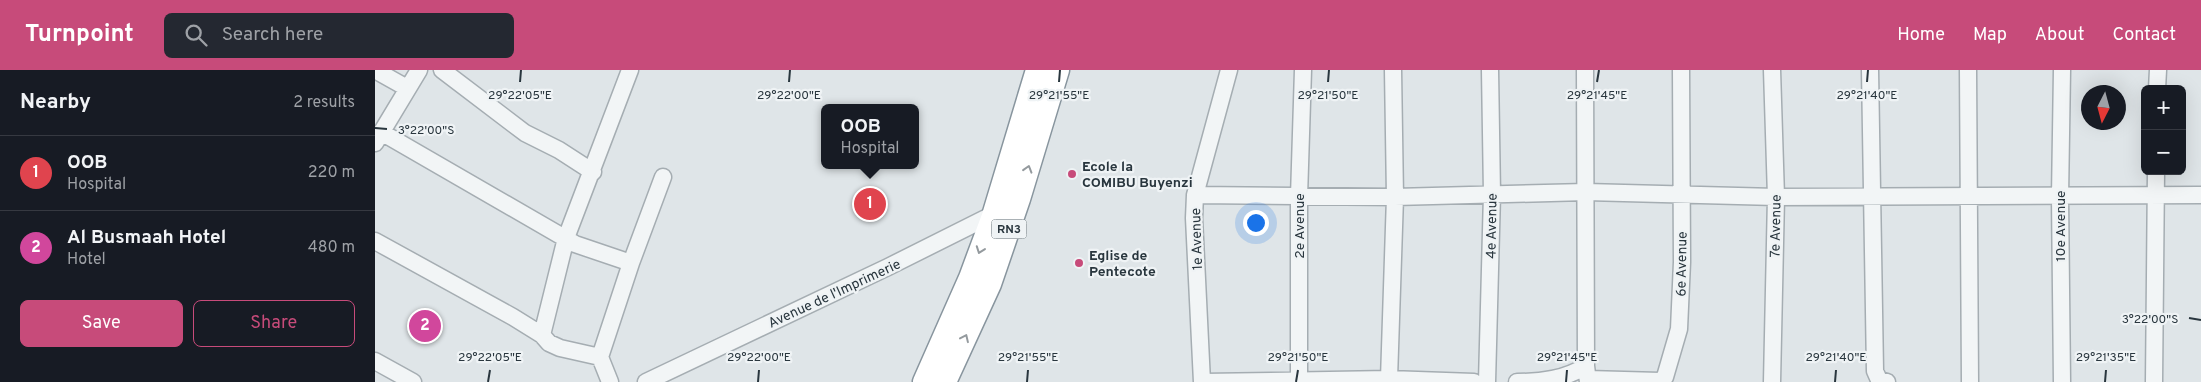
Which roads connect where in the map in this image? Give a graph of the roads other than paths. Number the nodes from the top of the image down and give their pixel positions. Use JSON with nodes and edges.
{"nodes":[{"id":1,"x":375,"y":70,"type":"edge"},
{"id":2,"x":419,"y":70,"type":"edge"},
{"id":3,"x":442,"y":70,"type":"edge"},
{"id":4,"x":630,"y":70,"type":"edge"},
{"id":5,"x":1037,"y":70,"type":"edge"},
{"id":6,"x":1058,"y":70,"type":"edge"},
{"id":7,"x":1229,"y":70,"type":"edge"},
{"id":8,"x":1303,"y":70,"type":"edge"},
{"id":9,"x":1393,"y":70,"type":"edge"},
{"id":10,"x":1490,"y":70,"type":"edge"},
{"id":11,"x":1585,"y":70,"type":"edge"},
{"id":12,"x":1681,"y":70,"type":"edge"},
{"id":13,"x":1772,"y":70,"type":"edge"},
{"id":14,"x":1870,"y":70,"type":"edge"},
{"id":15,"x":1968,"y":70,"type":"edge"},
{"id":16,"x":2062,"y":70,"type":"edge"},
{"id":17,"x":2158,"y":70,"type":"edge"},
{"id":18,"x":2157,"y":85,"type":"edge"},
{"id":19,"x":407,"y":88,"type":"junction"},
{"id":20,"x":378,"y":138,"type":"edge"},
{"id":21,"x":593,"y":172,"type":"junction"},
{"id":22,"x":2156,"y":175,"type":"edge"},
{"id":23,"x":663,"y":177,"type":"dead end"},
{"id":24,"x":1586,"y":192,"type":"junction"},
{"id":25,"x":1492,"y":194,"type":"junction"},
{"id":26,"x":1195,"y":195,"type":"junction"},
{"id":27,"x":1682,"y":195,"type":"junction"},
{"id":28,"x":2155,"y":195,"type":"junction"},
{"id":29,"x":1968,"y":196,"type":"junction"},
{"id":30,"x":2201,"y":196,"type":"edge"},
{"id":31,"x":1299,"y":197,"type":"junction"},
{"id":32,"x":1395,"y":197,"type":"junction"},
{"id":33,"x":1776,"y":197,"type":"junction"},
{"id":34,"x":1872,"y":197,"type":"junction"},
{"id":35,"x":2060,"y":197,"type":"junction"},
{"id":36,"x":1019,"y":199,"type":"junction"},
{"id":37,"x":993,"y":216,"type":"junction"},
{"id":38,"x":566,"y":238,"type":"junction"},
{"id":39,"x":375,"y":241,"type":"edge"},
{"id":40,"x":631,"y":263,"type":"junction"},
{"id":41,"x":542,"y":334,"type":"junction"},
{"id":42,"x":600,"y":357,"type":"junction"},
{"id":43,"x":375,"y":361,"type":"edge"},
{"id":44,"x":1587,"y":375,"type":"edge"},
{"id":45,"x":1389,"y":379,"type":"junction"},
{"id":46,"x":1880,"y":379,"type":"edge"},
{"id":47,"x":1299,"y":380,"type":"edge"},
{"id":48,"x":413,"y":382,"type":"edge"},
{"id":49,"x":610,"y":382,"type":"edge"},
{"id":50,"x":646,"y":382,"type":"edge"},
{"id":51,"x":924,"y":382,"type":"edge"},
{"id":52,"x":945,"y":382,"type":"edge"},
{"id":53,"x":1202,"y":382,"type":"edge"},
{"id":54,"x":1474,"y":382,"type":"edge"},
{"id":55,"x":1487,"y":382,"type":"edge"},
{"id":56,"x":1517,"y":382,"type":"edge"},
{"id":57,"x":1772,"y":382,"type":"edge"},
{"id":58,"x":1970,"y":382,"type":"edge"},
{"id":59,"x":2062,"y":382,"type":"edge"},
{"id":60,"x":2155,"y":382,"type":"edge"}],
"edges":[{"from":1,"to":19,"type":"street"},
{"from":2,"to":19,"type":"street"},
{"from":3,"to":21,"type":"street"},
{"from":4,"to":21,"type":"street"},
{"from":5,"to":37,"type":"highway","number":"RN3"},
{"from":36,"to":6,"type":"highway","number":"RN3","one_way":true},
{"from":7,"to":26,"type":"street","name":"1e Avenue"},
{"from":8,"to":31,"type":"street","name":"2e Avenue"},
{"from":9,"to":32,"type":"street"},
{"from":10,"to":25,"type":"street","name":"4e Avenue"},
{"from":11,"to":24,"type":"street"},
{"from":12,"to":27,"type":"street","name":"6e Avenue"},
{"from":13,"to":33,"type":"street","name":"7e Avenue"},
{"from":14,"to":34,"type":"street"},
{"from":15,"to":29,"type":"street"},
{"from":16,"to":35,"type":"street","name":"10e Avenue"},
{"from":17,"to":18,"type":"street"},
{"from":19,"to":20,"type":"street"},
{"from":20,"to":38,"type":"street"},
{"from":21,"to":38,"type":"street"},
{"from":22,"to":28,"type":"street"},
{"from":23,"to":40,"type":"street"},
{"from":24,"to":25,"type":"street"},
{"from":24,"to":27,"type":"street"},
{"from":24,"to":44,"type":"street"},
{"from":25,"to":32,"type":"street"},
{"from":25,"to":55,"type":"street","name":"4e Avenue"},
{"from":26,"to":31,"type":"street"},
{"from":26,"to":53,"type":"street","name":"1e Avenue"},
{"from":27,"to":33,"type":"street"},
{"from":27,"to":44,"type":"street","name":"6e Avenue"},
{"from":28,"to":30,"type":"street"},
{"from":28,"to":35,"type":"street"},
{"from":28,"to":60,"type":"street"},
{"from":29,"to":34,"type":"street"},
{"from":29,"to":35,"type":"street"},
{"from":29,"to":58,"type":"street"},
{"from":31,"to":32,"type":"street"},
{"from":31,"to":47,"type":"street","name":"2e Avenue"},
{"from":32,"to":45,"type":"street"},
{"from":33,"to":34,"type":"street"},
{"from":33,"to":57,"type":"street","name":"7e Avenue"},
{"from":34,"to":46,"type":"street"},
{"from":35,"to":59,"type":"street","name":"10e Avenue"},
{"from":36,"to":37,"type":"street","name":"Avenue de l'Imprimerie"},
{"from":52,"to":36,"type":"highway","number":"RN3","one_way":true},
{"from":37,"to":50,"type":"street","name":"Avenue de l'Imprimerie"},
{"from":37,"to":51,"type":"highway","number":"RN3","one_way":true},
{"from":38,"to":40,"type":"street"},
{"from":38,"to":41,"type":"street"},
{"from":39,"to":41,"type":"street"},
{"from":40,"to":42,"type":"street"},
{"from":41,"to":42,"type":"street"},
{"from":42,"to":49,"type":"street"},
{"from":43,"to":48,"type":"street"},
{"from":44,"to":56,"type":"street"},
{"from":45,"to":47,"type":"street"},
{"from":45,"to":54,"type":"street"},
{"from":47,"to":53,"type":"street"}]}
